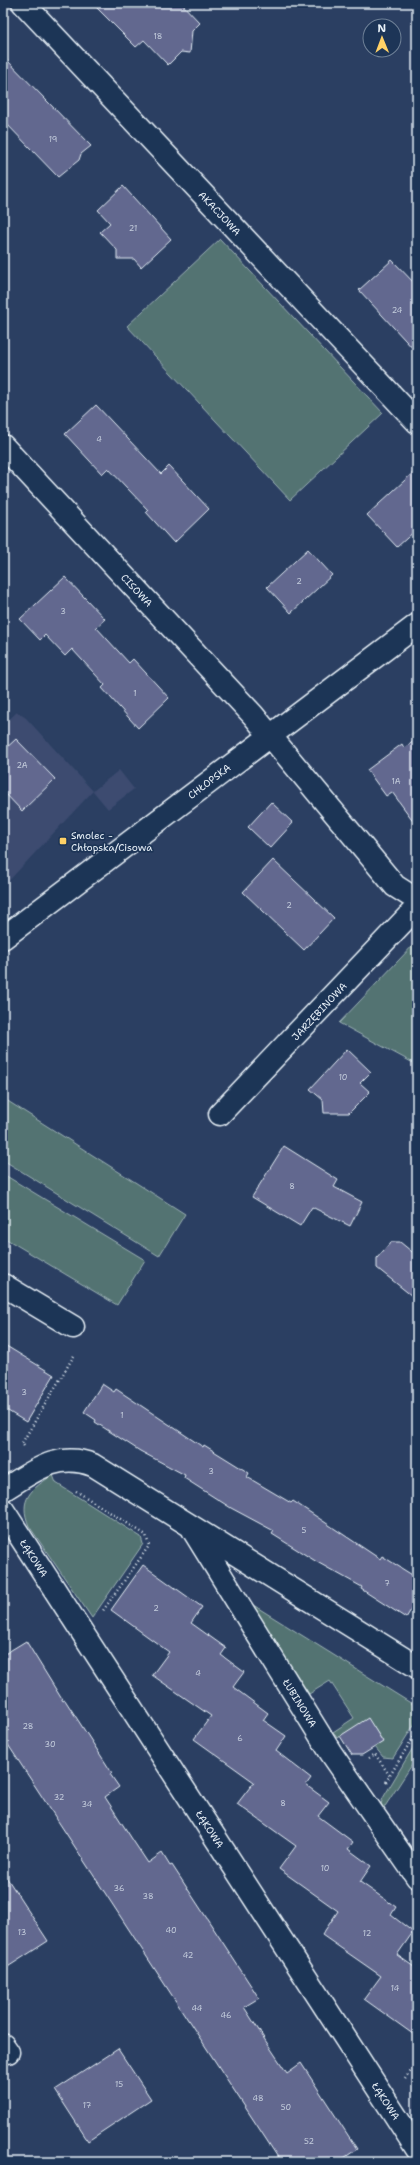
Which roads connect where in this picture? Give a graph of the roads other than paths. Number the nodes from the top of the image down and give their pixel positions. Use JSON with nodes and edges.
{"nodes":[{"id":1,"x":23,"y":3,"type":"edge"},
{"id":2,"x":417,"y":422,"type":"edge"},
{"id":3,"x":3,"y":446,"type":"edge"},
{"id":4,"x":417,"y":625,"type":"edge"},
{"id":5,"x":270,"y":734,"type":"junction"},
{"id":6,"x":417,"y":900,"type":"edge"},
{"id":7,"x":417,"y":907,"type":"edge"},
{"id":8,"x":3,"y":938,"type":"edge"},
{"id":9,"x":220,"y":1114,"type":"dead end"},
{"id":10,"x":3,"y":1285,"type":"edge"},
{"id":11,"x":73,"y":1327,"type":"road end"},
{"id":12,"x":3,"y":1490,"type":"edge"},
{"id":13,"x":3,"y":1510,"type":"edge"},
{"id":14,"x":190,"y":1526,"type":"junction"},
{"id":15,"x":417,"y":1667,"type":"edge"},
{"id":16,"x":417,"y":1877,"type":"edge"},
{"id":17,"x":417,"y":2149,"type":"edge"}],
"edges":[{"from":1,"to":2,"type":"street","name":"AKACJOWA"},
{"from":3,"to":5,"type":"street","name":"CISOWA"},
{"from":4,"to":5,"type":"street","name":"CHŁOPSKA"},
{"from":5,"to":6,"type":"street"},
{"from":5,"to":8,"type":"street","name":"CHŁOPSKA"},
{"from":7,"to":9,"type":"street","name":"JARZĘBINOWA"},
{"from":10,"to":11,"type":"street"},
{"from":12,"to":14,"type":"street","name":"ŁUBINOWA"},
{"from":13,"to":17,"type":"street","name":"ŁĄKOWA"},
{"from":14,"to":15,"type":"street","name":"ŁUBINOWA"},
{"from":14,"to":16,"type":"street","name":"ŁUBINOWA"}]}
